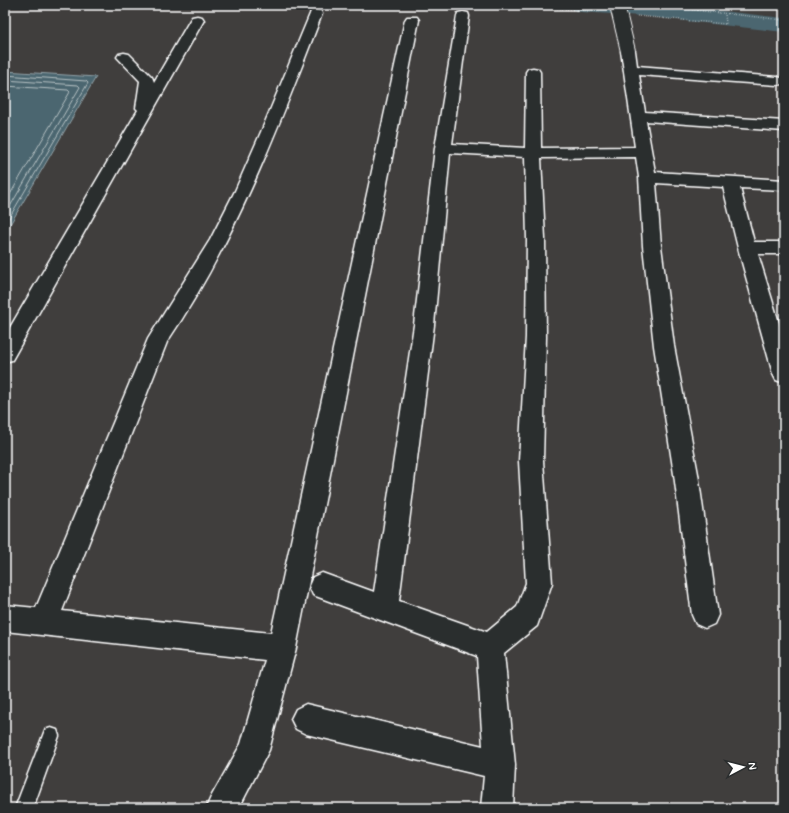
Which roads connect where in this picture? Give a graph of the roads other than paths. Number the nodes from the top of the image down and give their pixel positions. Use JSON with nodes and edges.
{"nodes":[{"id":1,"x":617,"y":5,"type":"edge"},
{"id":2,"x":462,"y":9,"type":"edge"},
{"id":3,"x":316,"y":14,"type":"dead end"},
{"id":4,"x":198,"y":20,"type":"dead end"},
{"id":5,"x":412,"y":20,"type":"dead end"},
{"id":6,"x":124,"y":57,"type":"dead end"},
{"id":7,"x":632,"y":70,"type":"junction"},
{"id":8,"x":533,"y":72,"type":"dead end"},
{"id":9,"x":777,"y":81,"type":"dead end"},
{"id":10,"x":144,"y":114,"type":"junction"},
{"id":11,"x":638,"y":116,"type":"junction"},
{"id":12,"x":784,"y":126,"type":"edge"},
{"id":13,"x":443,"y":148,"type":"junction"},
{"id":14,"x":644,"y":152,"type":"junction"},
{"id":15,"x":533,"y":153,"type":"junction"},
{"id":16,"x":647,"y":177,"type":"junction"},
{"id":17,"x":730,"y":181,"type":"junction"},
{"id":18,"x":784,"y":184,"type":"edge"},
{"id":19,"x":747,"y":248,"type":"junction"},
{"id":20,"x":784,"y":248,"type":"edge"},
{"id":21,"x":776,"y":317,"type":"edge"},
{"id":22,"x":5,"y":354,"type":"edge"},
{"id":23,"x":784,"y":374,"type":"edge"},
{"id":24,"x":322,"y":586,"type":"dead end"},
{"id":25,"x":385,"y":609,"type":"junction"},
{"id":26,"x":706,"y":615,"type":"dead end"},
{"id":27,"x":5,"y":618,"type":"edge"},
{"id":28,"x":44,"y":622,"type":"junction"},
{"id":29,"x":490,"y":647,"type":"junction"},
{"id":30,"x":282,"y":648,"type":"junction"},
{"id":31,"x":306,"y":719,"type":"dead end"},
{"id":32,"x":51,"y":736,"type":"dead end"},
{"id":33,"x":500,"y":766,"type":"junction"},
{"id":34,"x":24,"y":808,"type":"edge"},
{"id":35,"x":222,"y":808,"type":"edge"},
{"id":36,"x":497,"y":808,"type":"edge"}],
"edges":[{"from":1,"to":7,"type":"street","bridge":true},
{"from":2,"to":13,"type":"street"},
{"from":3,"to":28,"type":"street"},
{"from":4,"to":10,"type":"street"},
{"from":5,"to":30,"type":"street"},
{"from":6,"to":10,"type":"street"},
{"from":7,"to":9,"type":"street"},
{"from":7,"to":11,"type":"street"},
{"from":8,"to":15,"type":"street"},
{"from":10,"to":22,"type":"street"},
{"from":11,"to":12,"type":"street"},
{"from":11,"to":14,"type":"street"},
{"from":13,"to":15,"type":"street"},
{"from":13,"to":25,"type":"street"},
{"from":14,"to":15,"type":"street"},
{"from":14,"to":16,"type":"street"},
{"from":15,"to":29,"type":"street"},
{"from":16,"to":17,"type":"street"},
{"from":16,"to":26,"type":"street"},
{"from":17,"to":18,"type":"street"},
{"from":17,"to":19,"type":"street"},
{"from":19,"to":20,"type":"street"},
{"from":19,"to":21,"type":"street"},
{"from":21,"to":23,"type":"street"},
{"from":24,"to":25,"type":"street"},
{"from":25,"to":29,"type":"street"},
{"from":27,"to":28,"type":"street"},
{"from":28,"to":30,"type":"street"},
{"from":29,"to":33,"type":"street"},
{"from":30,"to":35,"type":"street"},
{"from":31,"to":33,"type":"street"},
{"from":32,"to":34,"type":"lane"},
{"from":33,"to":36,"type":"street"}]}
